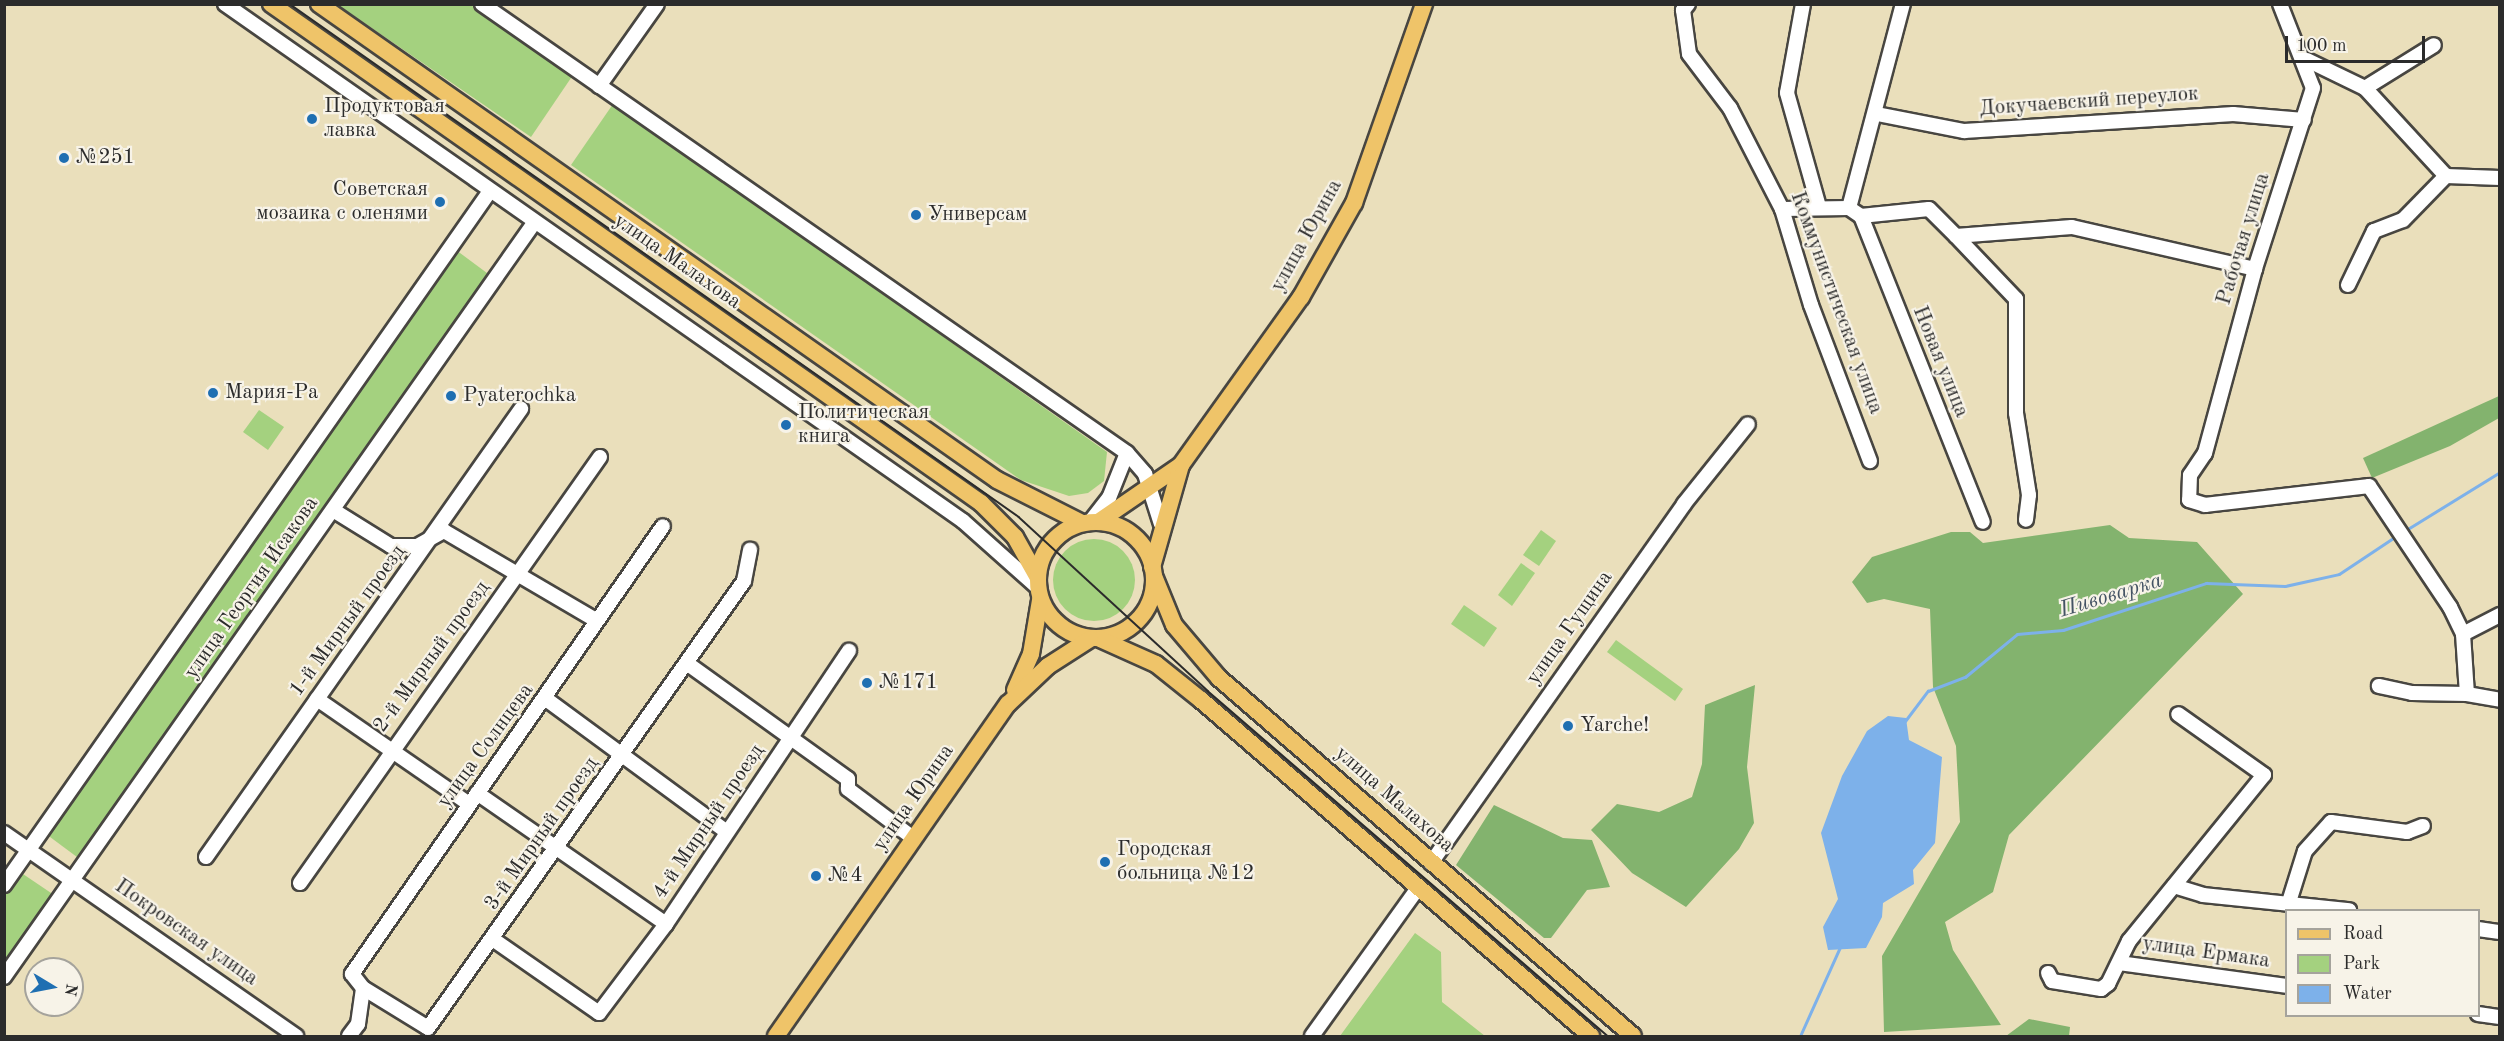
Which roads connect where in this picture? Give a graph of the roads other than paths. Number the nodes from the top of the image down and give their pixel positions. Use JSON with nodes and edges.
{"nodes":[{"id":1,"x":225,"y":4,"type":"edge"},
{"id":2,"x":270,"y":4,"type":"edge"},
{"id":3,"x":319,"y":4,"type":"edge"},
{"id":4,"x":482,"y":4,"type":"edge"},
{"id":5,"x":657,"y":4,"type":"edge"},
{"id":6,"x":1424,"y":4,"type":"edge"},
{"id":7,"x":1688,"y":4,"type":"edge"},
{"id":8,"x":1803,"y":4,"type":"edge"},
{"id":9,"x":1903,"y":4,"type":"edge"},
{"id":10,"x":2280,"y":4,"type":"edge"},
{"id":11,"x":2434,"y":45,"type":"dead end"},
{"id":12,"x":2307,"y":60,"type":"junction"},
{"id":13,"x":599,"y":86,"type":"junction"},
{"id":14,"x":2366,"y":88,"type":"junction"},
{"id":15,"x":1877,"y":114,"type":"junction"},
{"id":16,"x":2304,"y":120,"type":"junction"},
{"id":17,"x":2446,"y":176,"type":"junction"},
{"id":18,"x":2499,"y":178,"type":"edge"},
{"id":19,"x":490,"y":191,"type":"junction"},
{"id":20,"x":1819,"y":207,"type":"junction"},
{"id":21,"x":1782,"y":209,"type":"junction"},
{"id":22,"x":1855,"y":212,"type":"junction"},
{"id":23,"x":534,"y":223,"type":"junction"},
{"id":24,"x":1956,"y":236,"type":"junction"},
{"id":25,"x":2255,"y":269,"type":"junction"},
{"id":26,"x":2348,"y":285,"type":"dead end"},
{"id":27,"x":521,"y":409,"type":"dead end"},
{"id":28,"x":1748,"y":424,"type":"dead end"},
{"id":29,"x":1127,"y":453,"type":"junction"},
{"id":30,"x":600,"y":457,"type":"dead end"},
{"id":31,"x":1870,"y":461,"type":"dead end"},
{"id":32,"x":1181,"y":465,"type":"junction"},
{"id":33,"x":1151,"y":488,"type":"junction"},
{"id":34,"x":333,"y":510,"type":"junction"},
{"id":35,"x":2026,"y":520,"type":"dead end"},
{"id":36,"x":1090,"y":522,"type":"junction"},
{"id":37,"x":1983,"y":522,"type":"dead end"},
{"id":38,"x":1161,"y":524,"type":"junction"},
{"id":39,"x":663,"y":526,"type":"dead end"},
{"id":40,"x":440,"y":530,"type":"junction"},
{"id":41,"x":750,"y":550,"type":"dead end"},
{"id":42,"x":519,"y":572,"type":"junction"},
{"id":43,"x":1153,"y":572,"type":"junction"},
{"id":44,"x":1038,"y":588,"type":"junction"},
{"id":45,"x":2499,"y":615,"type":"edge"},
{"id":46,"x":596,"y":620,"type":"junction"},
{"id":47,"x":2463,"y":634,"type":"junction"},
{"id":48,"x":1095,"y":639,"type":"junction"},
{"id":49,"x":849,"y":651,"type":"dead end"},
{"id":50,"x":688,"y":664,"type":"junction"},
{"id":51,"x":2379,"y":686,"type":"dead end"},
{"id":52,"x":2467,"y":694,"type":"junction"},
{"id":53,"x":317,"y":699,"type":"junction"},
{"id":54,"x":546,"y":699,"type":"junction"},
{"id":55,"x":2499,"y":700,"type":"edge"},
{"id":56,"x":1008,"y":704,"type":"junction"},
{"id":57,"x":2178,"y":714,"type":"dead end"},
{"id":58,"x":792,"y":737,"type":"junction"},
{"id":59,"x":391,"y":751,"type":"junction"},
{"id":60,"x":622,"y":754,"type":"junction"},
{"id":61,"x":472,"y":798,"type":"junction"},
{"id":62,"x":2423,"y":826,"type":"dead end"},
{"id":63,"x":726,"y":831,"type":"junction"},
{"id":64,"x":4,"y":833,"type":"edge"},
{"id":65,"x":913,"y":838,"type":"junction"},
{"id":66,"x":556,"y":847,"type":"junction"},
{"id":67,"x":29,"y":849,"type":"junction"},
{"id":68,"x":206,"y":857,"type":"dead end"},
{"id":69,"x":1431,"y":863,"type":"junction"},
{"id":70,"x":73,"y":879,"type":"junction"},
{"id":71,"x":300,"y":883,"type":"dead end"},
{"id":72,"x":4,"y":885,"type":"edge"},
{"id":73,"x":2174,"y":886,"type":"junction"},
{"id":74,"x":1418,"y":888,"type":"junction"},
{"id":75,"x":2289,"y":902,"type":"junction"},
{"id":76,"x":2342,"y":909,"type":"edge"},
{"id":77,"x":666,"y":924,"type":"junction"},
{"id":78,"x":2480,"y":929,"type":"edge"},
{"id":79,"x":2499,"y":932,"type":"edge"},
{"id":80,"x":494,"y":940,"type":"junction"},
{"id":81,"x":2119,"y":963,"type":"junction"},
{"id":82,"x":2048,"y":973,"type":"dead end"},
{"id":83,"x":4,"y":977,"type":"edge"},
{"id":84,"x":2285,"y":986,"type":"edge"},
{"id":85,"x":363,"y":988,"type":"junction"},
{"id":86,"x":2480,"y":1014,"type":"edge"},
{"id":87,"x":2499,"y":1017,"type":"edge"},
{"id":88,"x":296,"y":1036,"type":"edge"},
{"id":89,"x":349,"y":1036,"type":"edge"},
{"id":90,"x":776,"y":1036,"type":"edge"},
{"id":91,"x":1312,"y":1036,"type":"edge"},
{"id":92,"x":1591,"y":1036,"type":"edge"},
{"id":93,"x":1633,"y":1036,"type":"edge"}],
"edges":[{"from":1,"to":19,"type":"street"},
{"from":2,"to":44,"type":"main road","name":"улица Малахова"},
{"from":3,"to":36,"type":"main road","name":"улица Малахова"},
{"from":4,"to":13,"type":"street"},
{"from":5,"to":13,"type":"street"},
{"from":6,"to":32,"type":"main road","name":"улица Юрина"},
{"from":7,"to":21,"type":"street","name":"Коммунистическая улица"},
{"from":8,"to":20,"type":"street"},
{"from":9,"to":15,"type":"street"},
{"from":10,"to":12,"type":"street","name":"Рабочая улица"},
{"from":11,"to":14,"type":"street"},
{"from":12,"to":14,"type":"street"},
{"from":12,"to":16,"type":"street","name":"Рабочая улица"},
{"from":13,"to":29,"type":"street"},
{"from":14,"to":17,"type":"street"},
{"from":15,"to":16,"type":"street","name":"Докучаевский переулок"},
{"from":15,"to":22,"type":"street"},
{"from":16,"to":25,"type":"street","name":"Рабочая улица"},
{"from":17,"to":18,"type":"street"},
{"from":17,"to":26,"type":"street"},
{"from":19,"to":23,"type":"street"},
{"from":19,"to":67,"type":"street","name":"улица Георгия Исакова"},
{"from":20,"to":21,"type":"street"},
{"from":20,"to":22,"type":"street"},
{"from":21,"to":31,"type":"street","name":"Коммунистическая улица"},
{"from":22,"to":24,"type":"street"},
{"from":22,"to":37,"type":"street","name":"Новая улица"},
{"from":23,"to":34,"type":"street","name":"улица Георгия Исакова"},
{"from":23,"to":44,"type":"street"},
{"from":24,"to":25,"type":"street"},
{"from":24,"to":35,"type":"street"},
{"from":25,"to":47,"type":"street","name":"Рабочая улица"},
{"from":27,"to":40,"type":"street","name":"1-й Мирный проезд"},
{"from":28,"to":69,"type":"street","name":"улица Гущина"},
{"from":29,"to":33,"type":"street"},
{"from":29,"to":36,"type":"street"},
{"from":30,"to":42,"type":"street","name":"2-й Мирный проезд"},
{"from":32,"to":33,"type":"main road","name":"улица Юрина"},
{"from":32,"to":38,"type":"main road","name":"улица Юрина"},
{"from":33,"to":36,"type":"main road","name":"улица Юрина"},
{"from":33,"to":38,"type":"street"},
{"from":34,"to":40,"type":"street"},
{"from":34,"to":70,"type":"street","name":"улица Георгия Исакова"},
{"from":36,"to":43,"type":"main road"},
{"from":36,"to":44,"type":"main road"},
{"from":38,"to":43,"type":"main road","name":"улица Юрина"},
{"from":39,"to":46,"type":"street","name":"улица Солнцева"},
{"from":40,"to":42,"type":"street"},
{"from":40,"to":53,"type":"street","name":"1-й Мирный проезд"},
{"from":41,"to":50,"type":"street","name":"3-й Мирный проезд"},
{"from":42,"to":46,"type":"street"},
{"from":42,"to":59,"type":"street","name":"2-й Мирный проезд"},
{"from":43,"to":48,"type":"main road"},
{"from":43,"to":69,"type":"main road","name":"улица Малахова"},
{"from":44,"to":48,"type":"main road"},
{"from":44,"to":56,"type":"main road","name":"улица Юрина"},
{"from":45,"to":47,"type":"street"},
{"from":46,"to":54,"type":"street","name":"улица Солнцева"},
{"from":47,"to":52,"type":"street"},
{"from":48,"to":56,"type":"main road","name":"улица Юрина"},
{"from":48,"to":74,"type":"main road"},
{"from":49,"to":58,"type":"street","name":"4-й Мирный проезд"},
{"from":50,"to":58,"type":"street"},
{"from":50,"to":60,"type":"street","name":"3-й Мирный проезд"},
{"from":51,"to":52,"type":"street"},
{"from":52,"to":55,"type":"street"},
{"from":53,"to":59,"type":"street"},
{"from":53,"to":68,"type":"street","name":"1-й Мирный проезд"},
{"from":54,"to":60,"type":"street"},
{"from":54,"to":61,"type":"street","name":"улица Солнцева"},
{"from":56,"to":65,"type":"main road","name":"улица Юрина"},
{"from":57,"to":73,"type":"street"},
{"from":58,"to":63,"type":"street","name":"4-й Мирный проезд"},
{"from":58,"to":65,"type":"street"},
{"from":59,"to":61,"type":"street"},
{"from":59,"to":71,"type":"street","name":"2-й Мирный проезд"},
{"from":60,"to":63,"type":"street"},
{"from":60,"to":66,"type":"street","name":"3-й Мирный проезд"},
{"from":61,"to":66,"type":"street"},
{"from":61,"to":85,"type":"street","name":"улица Солнцева"},
{"from":62,"to":75,"type":"street"},
{"from":63,"to":77,"type":"street","name":"4-й Мирный проезд"},
{"from":64,"to":67,"type":"street","name":"Покровская улица"},
{"from":65,"to":90,"type":"main road","name":"улица Юрина"},
{"from":66,"to":77,"type":"street"},
{"from":66,"to":80,"type":"street","name":"3-й Мирный проезд"},
{"from":67,"to":70,"type":"street","name":"Покровская улица"},
{"from":67,"to":72,"type":"street","name":"улица Георгия Исакова"},
{"from":69,"to":93,"type":"main road","name":"улица Малахова"},
{"from":70,"to":83,"type":"street","name":"улица Георгия Исакова"},
{"from":70,"to":88,"type":"street","name":"Покровская улица"},
{"from":73,"to":75,"type":"street"},
{"from":73,"to":81,"type":"street"},
{"from":74,"to":91,"type":"street"},
{"from":74,"to":92,"type":"main road"},
{"from":75,"to":76,"type":"street"},
{"from":77,"to":80,"type":"street","name":"4-й Мирный проезд"},
{"from":78,"to":79,"type":"street"},
{"from":80,"to":85,"type":"street","name":"3-й Мирный проезд"},
{"from":81,"to":82,"type":"street"},
{"from":81,"to":84,"type":"street","name":"улица Ермака"},
{"from":85,"to":89,"type":"street"},
{"from":86,"to":87,"type":"street"}]}
